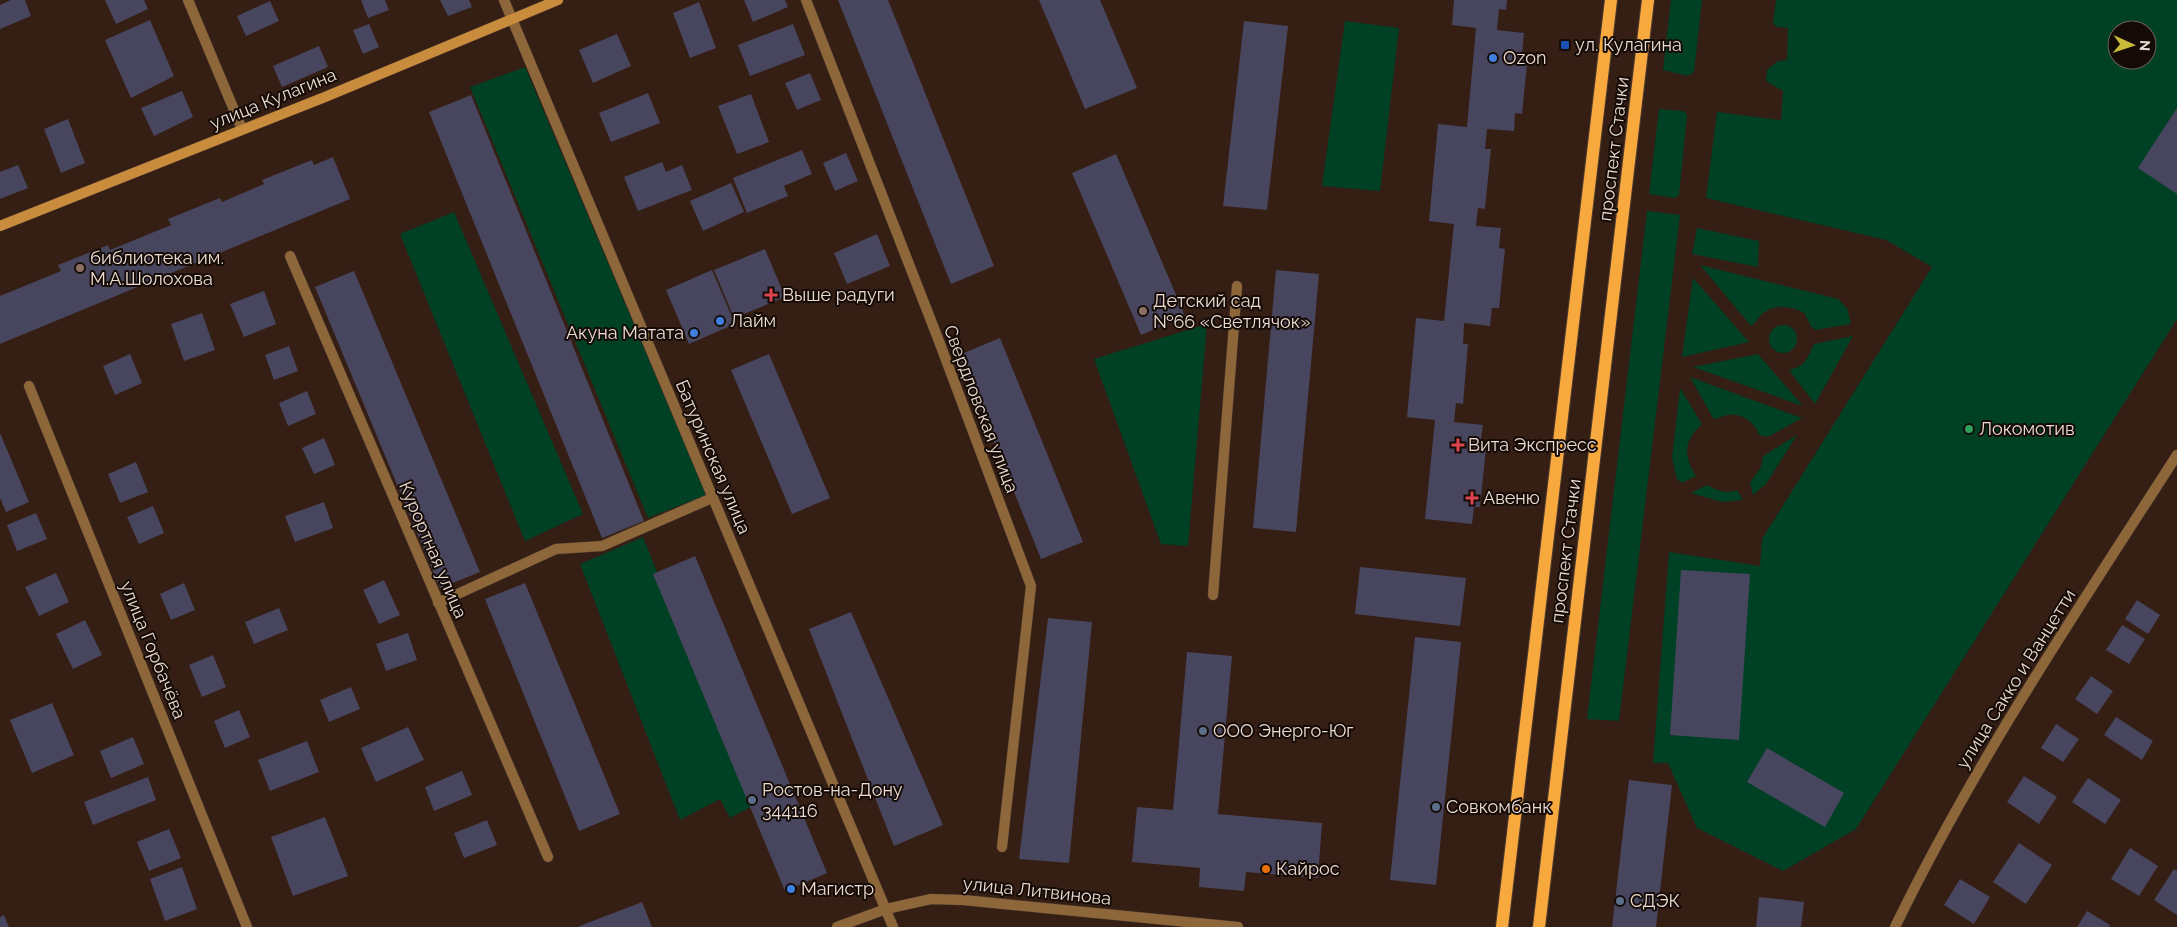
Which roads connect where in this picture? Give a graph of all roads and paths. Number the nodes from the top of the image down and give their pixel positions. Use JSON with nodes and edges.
{"nodes":[{"id":1,"x":188,"y":0,"type":"edge"},
{"id":2,"x":504,"y":0,"type":"edge"},
{"id":3,"x":558,"y":0,"type":"edge"},
{"id":4,"x":806,"y":0,"type":"edge"},
{"id":5,"x":1611,"y":0,"type":"edge"},
{"id":6,"x":1648,"y":0,"type":"edge"},
{"id":7,"x":511,"y":19,"type":"junction"},
{"id":8,"x":242,"y":129,"type":"junction"},
{"id":9,"x":0,"y":226,"type":"edge"},
{"id":10,"x":290,"y":256,"type":"dead end"},
{"id":11,"x":1237,"y":286,"type":"dead end"},
{"id":12,"x":29,"y":386,"type":"dead end"},
{"id":13,"x":2177,"y":455,"type":"edge"},
{"id":14,"x":712,"y":498,"type":"junction"},
{"id":15,"x":1214,"y":595,"type":"dead end"},
{"id":16,"x":438,"y":603,"type":"junction"},
{"id":17,"x":1002,"y":847,"type":"dead end"},
{"id":18,"x":548,"y":857,"type":"dead end"},
{"id":19,"x":886,"y":909,"type":"junction"},
{"id":20,"x":247,"y":927,"type":"edge"},
{"id":21,"x":837,"y":927,"type":"edge"},
{"id":22,"x":893,"y":927,"type":"edge"},
{"id":23,"x":1238,"y":927,"type":"edge"},
{"id":24,"x":1502,"y":927,"type":"edge"},
{"id":25,"x":1539,"y":927,"type":"edge"},
{"id":26,"x":1894,"y":927,"type":"edge"}],
"edges":[{"from":1,"to":8,"type":"street"},
{"from":2,"to":7,"type":"street","name":"Батуринская улица"},
{"from":3,"to":7,"type":"street","name":"улица Кулагина"},
{"from":4,"to":17,"type":"street","name":"Свердловская улица"},
{"from":5,"to":24,"type":"main road","name":"проспект Стачки"},
{"from":6,"to":25,"type":"main road","name":"проспект Стачки"},
{"from":7,"to":8,"type":"street","name":"улица Кулагина"},
{"from":7,"to":14,"type":"street","name":"Батуринская улица"},
{"from":8,"to":9,"type":"street","name":"улица Кулагина"},
{"from":10,"to":16,"type":"street","name":"Курортная улица"},
{"from":11,"to":15,"type":"street"},
{"from":12,"to":20,"type":"street","name":"улица Горбачёва"},
{"from":13,"to":26,"type":"street","name":"улица Сакко и Ванцетти"},
{"from":14,"to":16,"type":"street"},
{"from":14,"to":19,"type":"street","name":"Батуринская улица"},
{"from":16,"to":18,"type":"street","name":"Курортная улица"},
{"from":19,"to":21,"type":"street","name":"улица Литвинова"},
{"from":19,"to":22,"type":"street","name":"Батуринская улица"},
{"from":19,"to":23,"type":"street","name":"улица Литвинова"}]}
